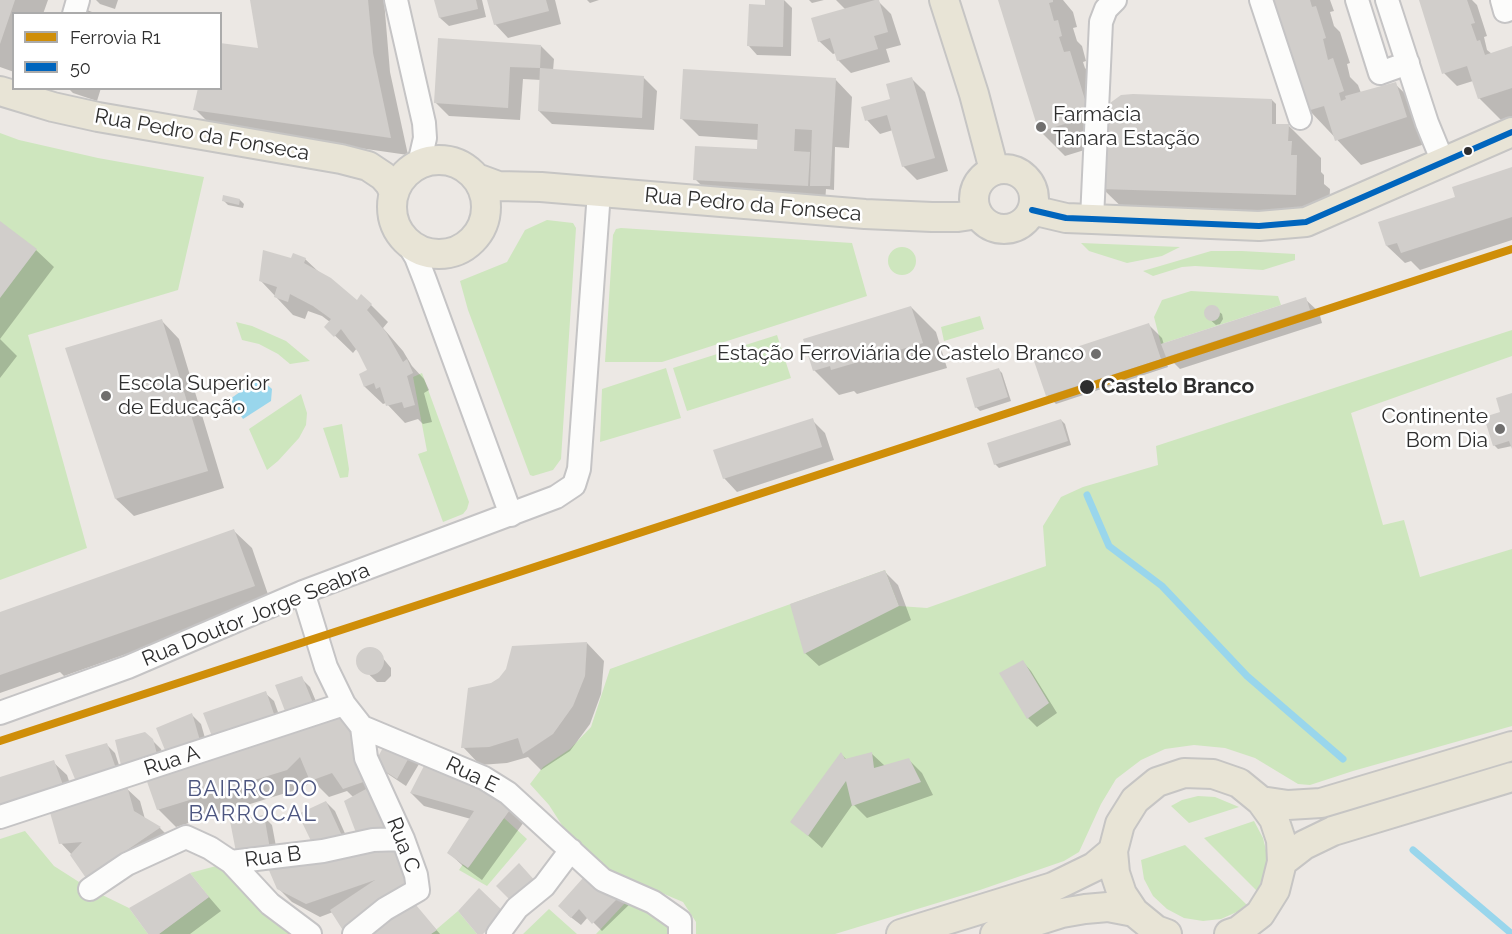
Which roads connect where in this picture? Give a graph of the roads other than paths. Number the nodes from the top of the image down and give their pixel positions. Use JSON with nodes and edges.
{"nodes":[{"id":1,"x":396,"y":0,"type":"edge"},
{"id":2,"x":944,"y":0,"type":"edge"},
{"id":3,"x":1115,"y":0,"type":"edge"},
{"id":4,"x":1261,"y":0,"type":"edge"},
{"id":5,"x":1357,"y":0,"type":"edge"},
{"id":6,"x":1387,"y":0,"type":"edge"},
{"id":7,"x":1502,"y":0,"type":"edge"},
{"id":8,"x":1512,"y":8,"type":"edge"},
{"id":9,"x":1408,"y":63,"type":"junction"},
{"id":10,"x":0,"y":91,"type":"edge"},
{"id":11,"x":53,"y":98,"type":"edge"},
{"id":12,"x":1300,"y":118,"type":"dead end"},
{"id":13,"x":1512,"y":132,"type":"edge"},
{"id":14,"x":1443,"y":162,"type":"junction"},
{"id":15,"x":419,"y":164,"type":"junction"},
{"id":16,"x":994,"y":170,"type":"junction"},
{"id":17,"x":479,"y":179,"type":"junction"},
{"id":18,"x":528,"y":188,"type":"junction"},
{"id":19,"x":599,"y":192,"type":"junction"},
{"id":20,"x":394,"y":193,"type":"junction"},
{"id":21,"x":1032,"y":210,"type":"junction"},
{"id":22,"x":978,"y":214,"type":"junction"},
{"id":23,"x":1092,"y":219,"type":"junction"},
{"id":24,"x":484,"y":223,"type":"junction"},
{"id":25,"x":407,"y":242,"type":"junction"},
{"id":26,"x":511,"y":515,"type":"junction"},
{"id":27,"x":303,"y":592,"type":"junction"},
{"id":28,"x":344,"y":704,"type":"junction"},
{"id":29,"x":0,"y":713,"type":"edge"},
{"id":30,"x":362,"y":727,"type":"junction"},
{"id":31,"x":1512,"y":746,"type":"edge"},
{"id":32,"x":1512,"y":777,"type":"edge"},
{"id":33,"x":1261,"y":801,"type":"junction"},
{"id":34,"x":0,"y":817,"type":"edge"},
{"id":35,"x":403,"y":839,"type":"junction"},
{"id":36,"x":571,"y":850,"type":"junction"},
{"id":37,"x":1113,"y":851,"type":"junction"},
{"id":38,"x":231,"y":862,"type":"junction"},
{"id":39,"x":1282,"y":862,"type":"junction"},
{"id":40,"x":90,"y":889,"type":"dead end"},
{"id":41,"x":1134,"y":912,"type":"junction"},
{"id":42,"x":310,"y":934,"type":"edge"},
{"id":43,"x":354,"y":934,"type":"edge"},
{"id":44,"x":498,"y":934,"type":"edge"},
{"id":45,"x":680,"y":934,"type":"edge"},
{"id":46,"x":901,"y":934,"type":"edge"},
{"id":47,"x":995,"y":934,"type":"edge"},
{"id":48,"x":1167,"y":934,"type":"edge"},
{"id":49,"x":1229,"y":934,"type":"edge"}],
"edges":[{"from":1,"to":15,"type":"street"},
{"from":2,"to":16,"type":"main road"},
{"from":3,"to":23,"type":"street"},
{"from":4,"to":12,"type":"street"},
{"from":5,"to":9,"type":"street"},
{"from":6,"to":9,"type":"street"},
{"from":7,"to":8,"type":"street"},
{"from":9,"to":14,"type":"street"},
{"from":10,"to":11,"type":"main road","name":"Rua Pedro da Fonseca"},
{"from":11,"to":20,"type":"main road","name":"Rua Pedro da Fonseca"},
{"from":13,"to":14,"type":"main road"},
{"from":14,"to":23,"type":"main road"},
{"from":15,"to":17,"type":"main road"},
{"from":15,"to":20,"type":"main road"},
{"from":16,"to":21,"type":"main road"},
{"from":16,"to":22,"type":"main road"},
{"from":17,"to":18,"type":"main road","name":"Rua Pedro da Fonseca"},
{"from":17,"to":24,"type":"main road"},
{"from":18,"to":19,"type":"main road","name":"Rua Pedro da Fonseca"},
{"from":18,"to":24,"type":"main road"},
{"from":19,"to":22,"type":"main road","name":"Rua Pedro da Fonseca"},
{"from":19,"to":26,"type":"street","name":"Rua Doutor Jorge Seabra"},
{"from":20,"to":25,"type":"main road"},
{"from":21,"to":22,"type":"main road"},
{"from":21,"to":23,"type":"main road"},
{"from":24,"to":25,"type":"main road"},
{"from":25,"to":26,"type":"street"},
{"from":26,"to":27,"type":"street","name":"Rua Doutor Jorge Seabra"},
{"from":27,"to":28,"type":"street","name":"Rua E"},
{"from":27,"to":29,"type":"street","name":"Rua Doutor Jorge Seabra"},
{"from":28,"to":30,"type":"street","name":"Rua E"},
{"from":28,"to":34,"type":"street","name":"Rua A"},
{"from":30,"to":35,"type":"street","name":"Rua C"},
{"from":30,"to":36,"type":"street","name":"Rua E"},
{"from":31,"to":33,"type":"main road"},
{"from":32,"to":39,"type":"main road"},
{"from":33,"to":37,"type":"main road"},
{"from":33,"to":39,"type":"main road"},
{"from":35,"to":38,"type":"street","name":"Rua B"},
{"from":35,"to":43,"type":"street","name":"Rua C"},
{"from":36,"to":44,"type":"street"},
{"from":36,"to":45,"type":"street","name":"Rua E"},
{"from":37,"to":41,"type":"main road"},
{"from":37,"to":46,"type":"main road"},
{"from":38,"to":40,"type":"street","name":"Rua B"},
{"from":38,"to":42,"type":"street"},
{"from":39,"to":49,"type":"main road"},
{"from":41,"to":47,"type":"main road"},
{"from":41,"to":48,"type":"main road"}]}
